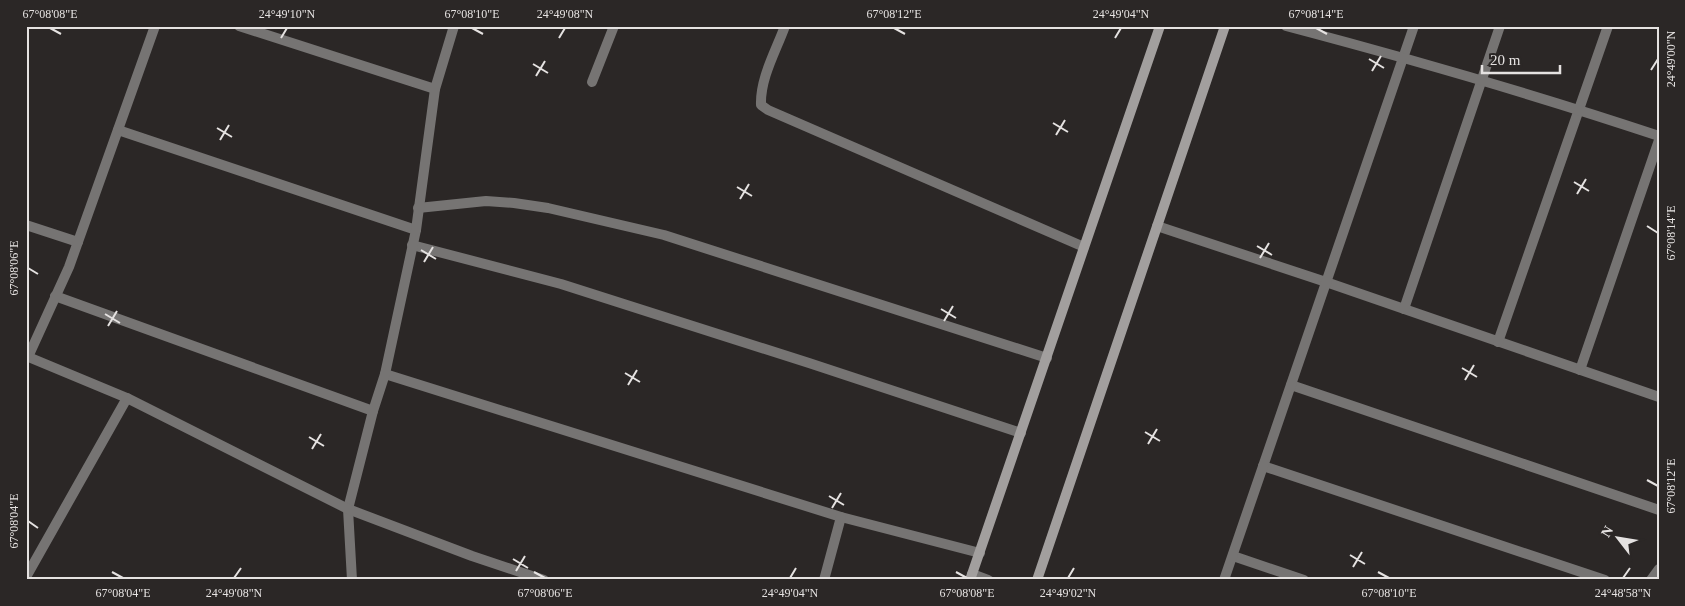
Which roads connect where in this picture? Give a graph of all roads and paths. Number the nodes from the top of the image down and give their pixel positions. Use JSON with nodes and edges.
{"nodes":[{"id":1,"x":155,"y":26,"type":"edge"},
{"id":2,"x":238,"y":26,"type":"edge"},
{"id":3,"x":454,"y":26,"type":"edge"},
{"id":4,"x":614,"y":26,"type":"edge"},
{"id":5,"x":785,"y":26,"type":"edge"},
{"id":6,"x":1160,"y":26,"type":"edge"},
{"id":7,"x":1224,"y":26,"type":"edge"},
{"id":8,"x":1286,"y":26,"type":"edge"},
{"id":9,"x":1414,"y":26,"type":"edge"},
{"id":10,"x":1500,"y":26,"type":"edge"},
{"id":11,"x":1608,"y":26,"type":"edge"},
{"id":12,"x":1404,"y":57,"type":"junction"},
{"id":13,"x":592,"y":82,"type":"dead end"},
{"id":14,"x":1481,"y":82,"type":"junction"},
{"id":15,"x":435,"y":89,"type":"junction"},
{"id":16,"x":1580,"y":109,"type":"junction"},
{"id":17,"x":118,"y":130,"type":"junction"},
{"id":18,"x":1659,"y":136,"type":"edge"},
{"id":19,"x":1659,"y":140,"type":"edge"},
{"id":20,"x":418,"y":208,"type":"junction"},
{"id":21,"x":26,"y":225,"type":"edge"},
{"id":22,"x":1157,"y":226,"type":"junction"},
{"id":23,"x":416,"y":230,"type":"junction"},
{"id":24,"x":78,"y":242,"type":"junction"},
{"id":25,"x":412,"y":245,"type":"junction"},
{"id":26,"x":1084,"y":248,"type":"junction"},
{"id":27,"x":1326,"y":282,"type":"junction"},
{"id":28,"x":55,"y":296,"type":"junction"},
{"id":29,"x":1404,"y":309,"type":"junction"},
{"id":30,"x":1498,"y":342,"type":"junction"},
{"id":31,"x":27,"y":357,"type":"edge"},
{"id":32,"x":1046,"y":358,"type":"junction"},
{"id":33,"x":1580,"y":370,"type":"junction"},
{"id":34,"x":385,"y":374,"type":"junction"},
{"id":35,"x":1291,"y":385,"type":"junction"},
{"id":36,"x":1659,"y":397,"type":"edge"},
{"id":37,"x":127,"y":398,"type":"junction"},
{"id":38,"x":372,"y":411,"type":"junction"},
{"id":39,"x":1021,"y":433,"type":"junction"},
{"id":40,"x":1263,"y":466,"type":"junction"},
{"id":41,"x":348,"y":509,"type":"junction"},
{"id":42,"x":1659,"y":510,"type":"edge"},
{"id":43,"x":841,"y":517,"type":"junction"},
{"id":44,"x":980,"y":553,"type":"junction"},
{"id":45,"x":1233,"y":556,"type":"junction"},
{"id":46,"x":1659,"y":569,"type":"edge"},
{"id":47,"x":26,"y":577,"type":"edge"},
{"id":48,"x":971,"y":577,"type":"edge"},
{"id":49,"x":352,"y":580,"type":"edge"},
{"id":50,"x":544,"y":580,"type":"edge"},
{"id":51,"x":824,"y":580,"type":"edge"},
{"id":52,"x":988,"y":580,"type":"edge"},
{"id":53,"x":1037,"y":580,"type":"edge"},
{"id":54,"x":1224,"y":580,"type":"edge"},
{"id":55,"x":1304,"y":580,"type":"edge"},
{"id":56,"x":1605,"y":580,"type":"edge"},
{"id":57,"x":1651,"y":580,"type":"edge"}],
"edges":[{"from":1,"to":17,"type":"street"},
{"from":2,"to":15,"type":"street"},
{"from":3,"to":15,"type":"street"},
{"from":4,"to":13,"type":"street"},
{"from":5,"to":26,"type":"street"},
{"from":6,"to":26,"type":"main road"},
{"from":7,"to":22,"type":"main road"},
{"from":8,"to":12,"type":"street"},
{"from":9,"to":12,"type":"street"},
{"from":10,"to":14,"type":"street"},
{"from":11,"to":16,"type":"street"},
{"from":12,"to":14,"type":"street"},
{"from":12,"to":27,"type":"street"},
{"from":14,"to":16,"type":"street"},
{"from":14,"to":29,"type":"street"},
{"from":15,"to":20,"type":"street"},
{"from":16,"to":18,"type":"street"},
{"from":16,"to":30,"type":"street"},
{"from":17,"to":23,"type":"street"},
{"from":17,"to":24,"type":"street"},
{"from":19,"to":33,"type":"street"},
{"from":20,"to":23,"type":"street"},
{"from":20,"to":32,"type":"street"},
{"from":21,"to":24,"type":"street"},
{"from":22,"to":27,"type":"street"},
{"from":22,"to":53,"type":"main road"},
{"from":23,"to":25,"type":"street"},
{"from":24,"to":28,"type":"street"},
{"from":25,"to":34,"type":"street"},
{"from":25,"to":39,"type":"street"},
{"from":26,"to":32,"type":"main road"},
{"from":27,"to":29,"type":"street"},
{"from":27,"to":35,"type":"street"},
{"from":28,"to":31,"type":"street"},
{"from":28,"to":38,"type":"street"},
{"from":29,"to":30,"type":"street"},
{"from":30,"to":33,"type":"street"},
{"from":31,"to":37,"type":"street"},
{"from":32,"to":39,"type":"main road"},
{"from":33,"to":36,"type":"street"},
{"from":34,"to":38,"type":"street"},
{"from":34,"to":43,"type":"street"},
{"from":35,"to":40,"type":"street"},
{"from":35,"to":42,"type":"street"},
{"from":37,"to":41,"type":"street"},
{"from":37,"to":47,"type":"street"},
{"from":38,"to":41,"type":"street"},
{"from":39,"to":44,"type":"main road"},
{"from":40,"to":45,"type":"street"},
{"from":40,"to":56,"type":"street"},
{"from":41,"to":49,"type":"street"},
{"from":41,"to":50,"type":"street"},
{"from":43,"to":44,"type":"street"},
{"from":43,"to":51,"type":"street"},
{"from":44,"to":48,"type":"main road"},
{"from":45,"to":54,"type":"street"},
{"from":45,"to":55,"type":"street"},
{"from":46,"to":57,"type":"street"},
{"from":48,"to":52,"type":"street"}]}
